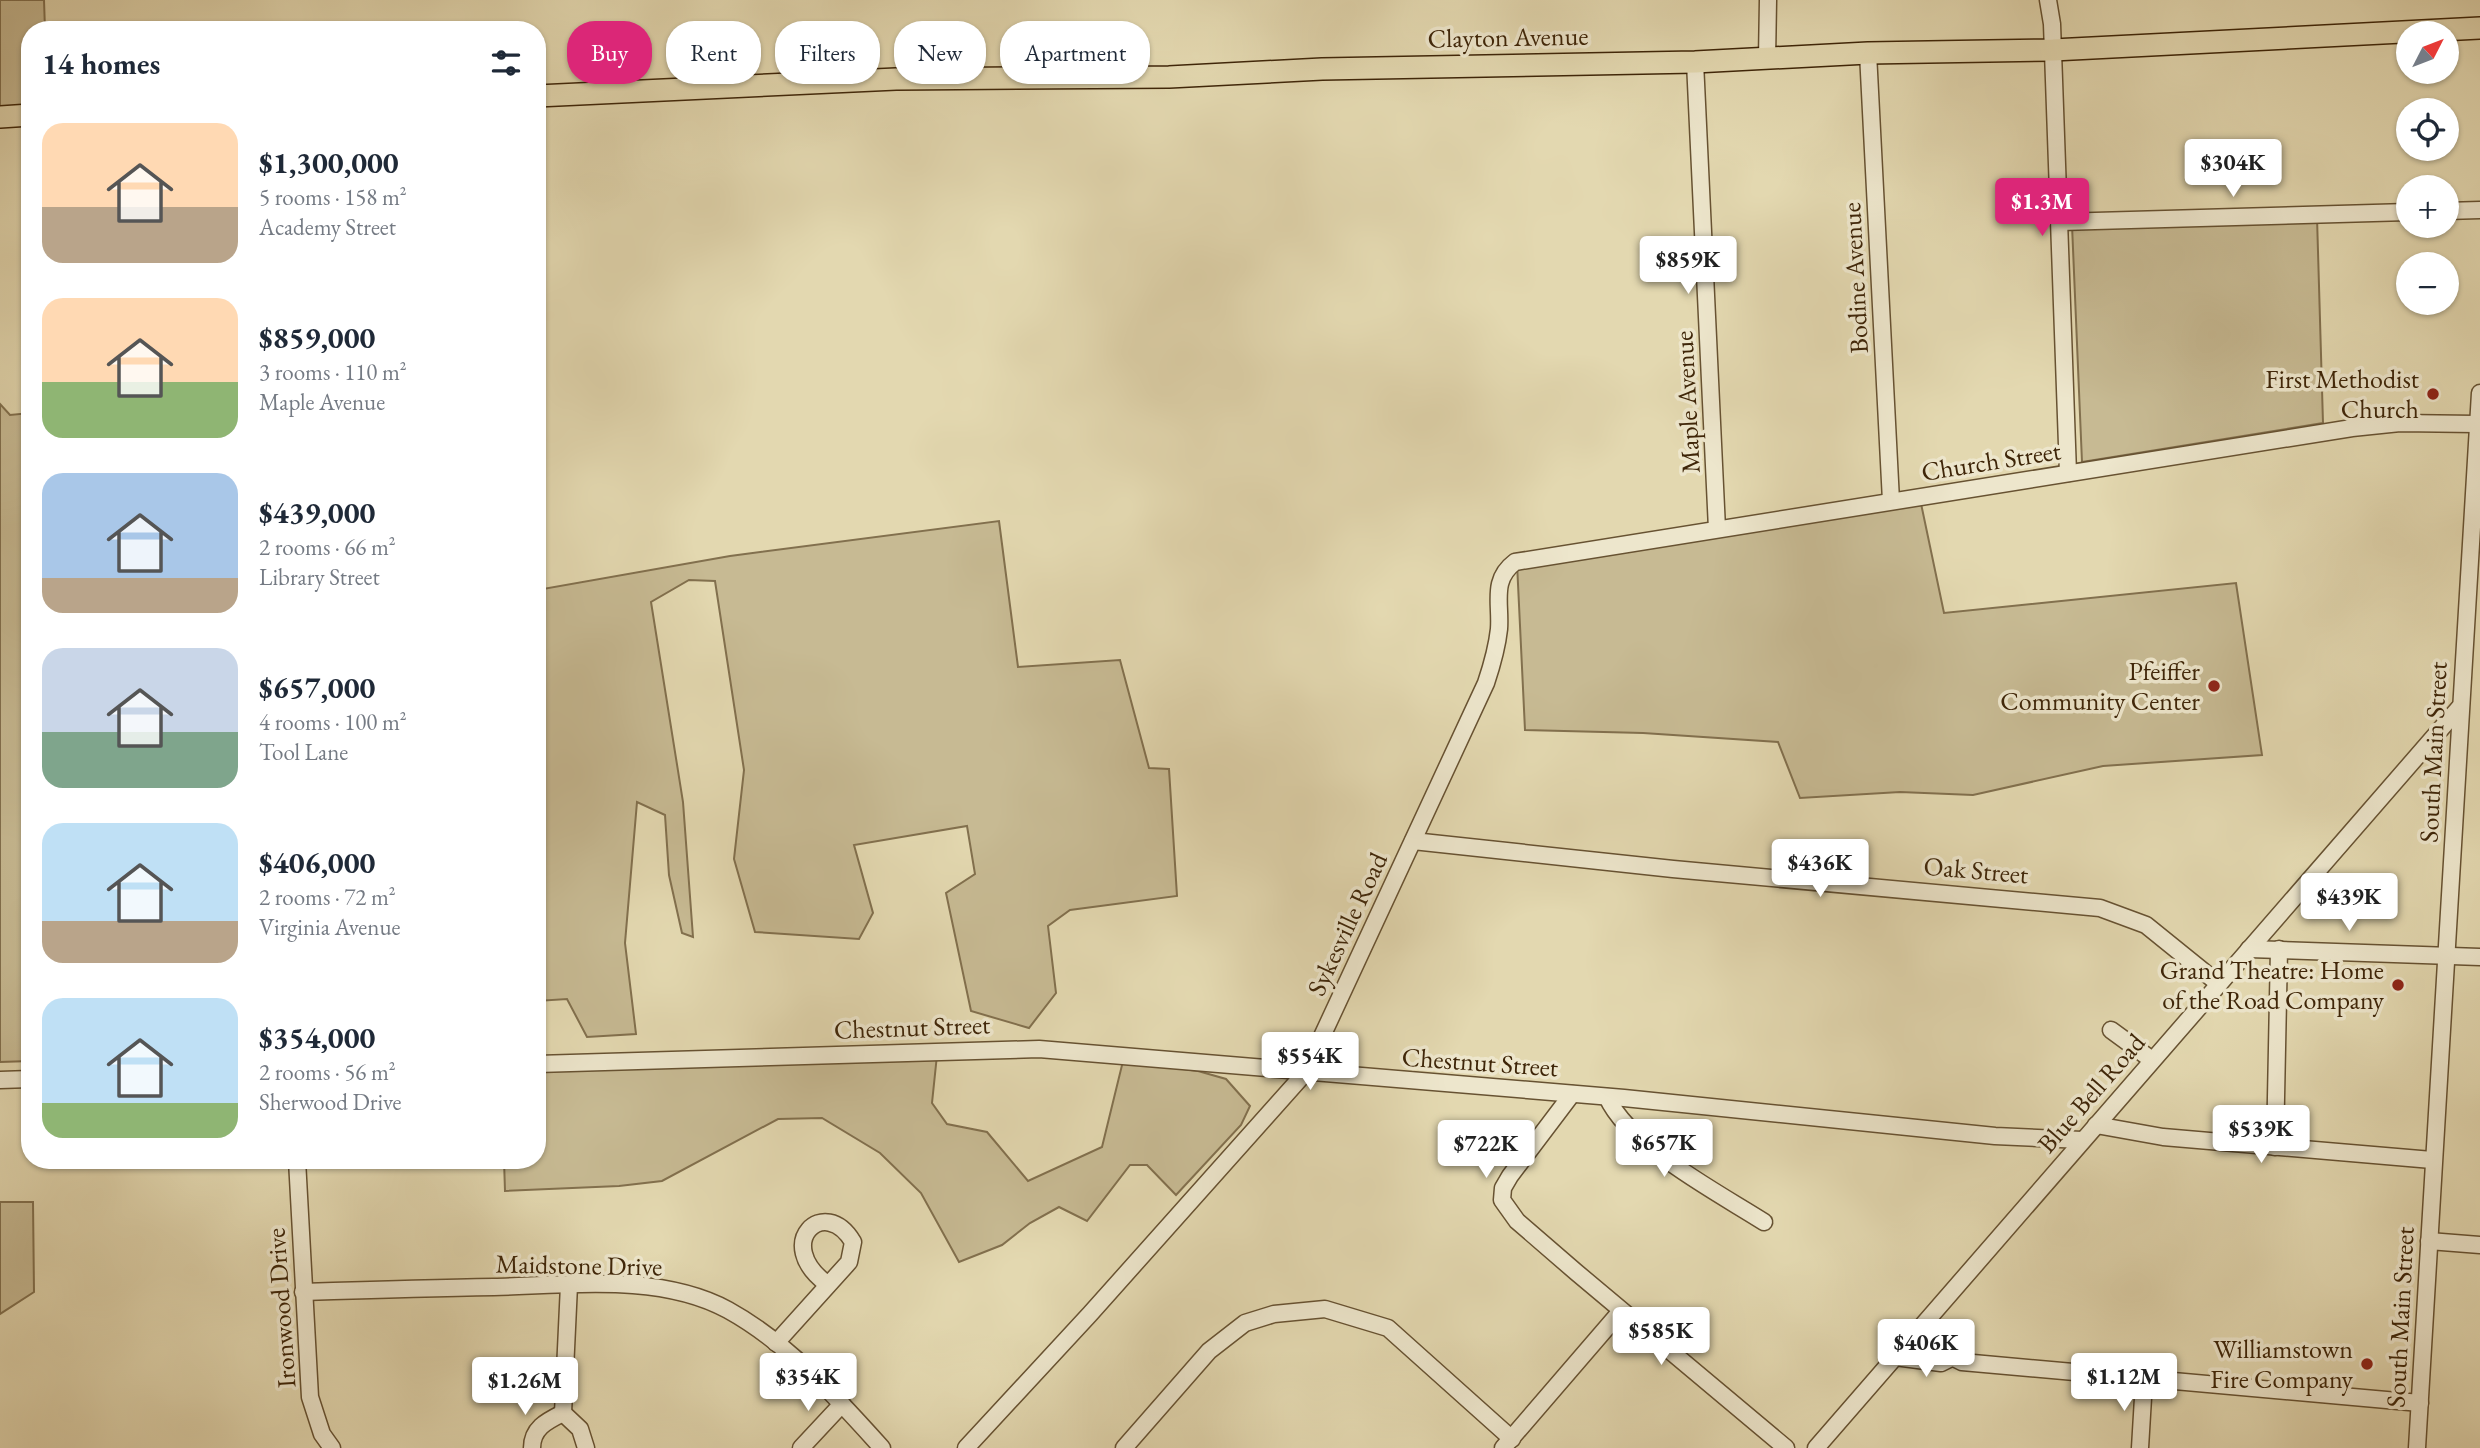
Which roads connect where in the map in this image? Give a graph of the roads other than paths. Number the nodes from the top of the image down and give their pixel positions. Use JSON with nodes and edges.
{"nodes":[{"id":1,"x":1768,"y":0,"type":"edge"},
{"id":2,"x":2048,"y":0,"type":"edge"},
{"id":3,"x":2480,"y":28,"type":"edge"},
{"id":4,"x":2053,"y":50,"type":"junction"},
{"id":5,"x":1868,"y":53,"type":"junction"},
{"id":6,"x":1767,"y":59,"type":"junction"},
{"id":7,"x":1695,"y":62,"type":"junction"},
{"id":8,"x":546,"y":96,"type":"edge"},
{"id":9,"x":21,"y":116,"type":"edge"},
{"id":10,"x":0,"y":117,"type":"edge"},
{"id":11,"x":2480,"y":210,"type":"edge"},
{"id":12,"x":2459,"y":211,"type":"edge"},
{"id":13,"x":2396,"y":212,"type":"edge"},
{"id":14,"x":2060,"y":222,"type":"junction"},
{"id":15,"x":2480,"y":393,"type":"edge"},
{"id":16,"x":2476,"y":424,"type":"junction"},
{"id":17,"x":2068,"y":473,"type":"junction"},
{"id":18,"x":1891,"y":501,"type":"junction"},
{"id":19,"x":1717,"y":529,"type":"junction"},
{"id":20,"x":1515,"y":562,"type":"joint"},
{"id":21,"x":2473,"y":590,"type":"edge"},
{"id":22,"x":2459,"y":708,"type":"junction"},
{"id":23,"x":1413,"y":841,"type":"junction"},
{"id":24,"x":2249,"y":949,"type":"junction"},
{"id":25,"x":2279,"y":949,"type":"junction"},
{"id":26,"x":2448,"y":956,"type":"junction"},
{"id":27,"x":2480,"y":957,"type":"edge"},
{"id":28,"x":2219,"y":984,"type":"junction"},
{"id":29,"x":2111,"y":1030,"type":"dead end"},
{"id":30,"x":2152,"y":1060,"type":"junction"},
{"id":31,"x":546,"y":1064,"type":"edge"},
{"id":32,"x":1305,"y":1073,"type":"junction"},
{"id":33,"x":21,"y":1079,"type":"edge"},
{"id":34,"x":0,"y":1080,"type":"edge"},
{"id":35,"x":1572,"y":1094,"type":"junction"},
{"id":36,"x":1607,"y":1097,"type":"junction"},
{"id":37,"x":2096,"y":1125,"type":"junction"},
{"id":38,"x":2082,"y":1140,"type":"junction"},
{"id":39,"x":2275,"y":1147,"type":"junction"},
{"id":40,"x":2432,"y":1160,"type":"junction"},
{"id":41,"x":297,"y":1169,"type":"edge"},
{"id":42,"x":1764,"y":1222,"type":"dead end"},
{"id":43,"x":2429,"y":1241,"type":"junction"},
{"id":44,"x":2480,"y":1245,"type":"edge"},
{"id":45,"x":827,"y":1283,"type":"dead end"},
{"id":46,"x":569,"y":1284,"type":"junction"},
{"id":47,"x":303,"y":1292,"type":"junction"},
{"id":48,"x":1621,"y":1311,"type":"junction"},
{"id":49,"x":1919,"y":1329,"type":"junction"},
{"id":50,"x":776,"y":1343,"type":"junction"},
{"id":51,"x":1895,"y":1357,"type":"junction"},
{"id":52,"x":1951,"y":1358,"type":"junction"},
{"id":53,"x":2144,"y":1381,"type":"junction"},
{"id":54,"x":2420,"y":1403,"type":"junction"},
{"id":55,"x":842,"y":1404,"type":"junction"},
{"id":56,"x":563,"y":1413,"type":"junction"},
{"id":57,"x":1507,"y":1444,"type":"edge"},
{"id":58,"x":332,"y":1448,"type":"edge"},
{"id":59,"x":532,"y":1448,"type":"edge"},
{"id":60,"x":586,"y":1448,"type":"edge"},
{"id":61,"x":801,"y":1448,"type":"edge"},
{"id":62,"x":882,"y":1448,"type":"edge"},
{"id":63,"x":966,"y":1448,"type":"edge"},
{"id":64,"x":1124,"y":1448,"type":"edge"},
{"id":65,"x":1786,"y":1448,"type":"edge"},
{"id":66,"x":1816,"y":1448,"type":"edge"},
{"id":67,"x":2140,"y":1448,"type":"edge"},
{"id":68,"x":2417,"y":1448,"type":"edge"}],
"edges":[{"from":1,"to":6,"type":"street"},
{"from":2,"to":4,"type":"street"},
{"from":3,"to":4,"type":"main road","name":"Clayton Avenue"},
{"from":4,"to":5,"type":"main road","name":"Clayton Avenue"},
{"from":4,"to":14,"type":"street"},
{"from":5,"to":6,"type":"main road","name":"Clayton Avenue"},
{"from":5,"to":18,"type":"street","name":"Bodine Avenue"},
{"from":6,"to":7,"type":"main road","name":"Clayton Avenue"},
{"from":7,"to":8,"type":"main road","name":"Clayton Avenue"},
{"from":7,"to":19,"type":"street","name":"Maple Avenue"},
{"from":9,"to":10,"type":"main road"},
{"from":11,"to":12,"type":"street"},
{"from":13,"to":14,"type":"street"},
{"from":14,"to":17,"type":"street"},
{"from":15,"to":16,"type":"street","name":"South Main Street"},
{"from":16,"to":17,"type":"street","name":"Church Street"},
{"from":16,"to":21,"type":"street","name":"South Main Street"},
{"from":17,"to":18,"type":"street","name":"Church Street"},
{"from":18,"to":19,"type":"street","name":"Church Street"},
{"from":19,"to":20,"type":"street","name":"Church Street"},
{"from":20,"to":23,"type":"street","name":"Sykesville Road"},
{"from":21,"to":22,"type":"street","name":"South Main Street"},
{"from":22,"to":24,"type":"street","name":"Blue Bell Road"},
{"from":22,"to":26,"type":"street","name":"South Main Street"},
{"from":23,"to":28,"type":"street","name":"Oak Street"},
{"from":23,"to":32,"type":"street","name":"Sykesville Road"},
{"from":24,"to":25,"type":"street"},
{"from":24,"to":28,"type":"street","name":"Blue Bell Road"},
{"from":25,"to":26,"type":"street"},
{"from":25,"to":39,"type":"street"},
{"from":26,"to":27,"type":"street"},
{"from":26,"to":40,"type":"street","name":"South Main Street"},
{"from":28,"to":30,"type":"street","name":"Blue Bell Road"},
{"from":29,"to":30,"type":"street"},
{"from":30,"to":37,"type":"street","name":"Blue Bell Road"},
{"from":31,"to":32,"type":"street","name":"Chestnut Street"},
{"from":32,"to":35,"type":"street","name":"Chestnut Street"},
{"from":32,"to":63,"type":"street","name":"Sykesville Road"},
{"from":33,"to":34,"type":"street"},
{"from":35,"to":36,"type":"street","name":"Chestnut Street"},
{"from":35,"to":48,"type":"street"},
{"from":36,"to":38,"type":"street","name":"Chestnut Street"},
{"from":36,"to":42,"type":"street"},
{"from":37,"to":38,"type":"street","name":"Blue Bell Road"},
{"from":37,"to":39,"type":"street"},
{"from":38,"to":49,"type":"street","name":"Blue Bell Road"},
{"from":39,"to":40,"type":"street"},
{"from":40,"to":43,"type":"street","name":"South Main Street"},
{"from":41,"to":47,"type":"street","name":"Ironwood Drive"},
{"from":43,"to":44,"type":"street"},
{"from":43,"to":54,"type":"street","name":"South Main Street"},
{"from":45,"to":50,"type":"street"},
{"from":46,"to":47,"type":"street","name":"Maidstone Drive"},
{"from":46,"to":50,"type":"street","name":"Maidstone Drive"},
{"from":46,"to":56,"type":"street"},
{"from":47,"to":58,"type":"street","name":"Ironwood Drive"},
{"from":48,"to":57,"type":"street"},
{"from":48,"to":65,"type":"street"},
{"from":49,"to":51,"type":"street","name":"Blue Bell Road"},
{"from":49,"to":52,"type":"street"},
{"from":50,"to":55,"type":"street","name":"Maidstone Drive"},
{"from":51,"to":52,"type":"street"},
{"from":51,"to":66,"type":"street","name":"Blue Bell Road"},
{"from":52,"to":53,"type":"street"},
{"from":53,"to":54,"type":"street"},
{"from":53,"to":67,"type":"street"},
{"from":54,"to":68,"type":"street","name":"South Main Street"},
{"from":55,"to":61,"type":"street"},
{"from":55,"to":62,"type":"street","name":"Maidstone Drive"},
{"from":56,"to":59,"type":"street"},
{"from":56,"to":60,"type":"street"},
{"from":57,"to":64,"type":"street"}]}
